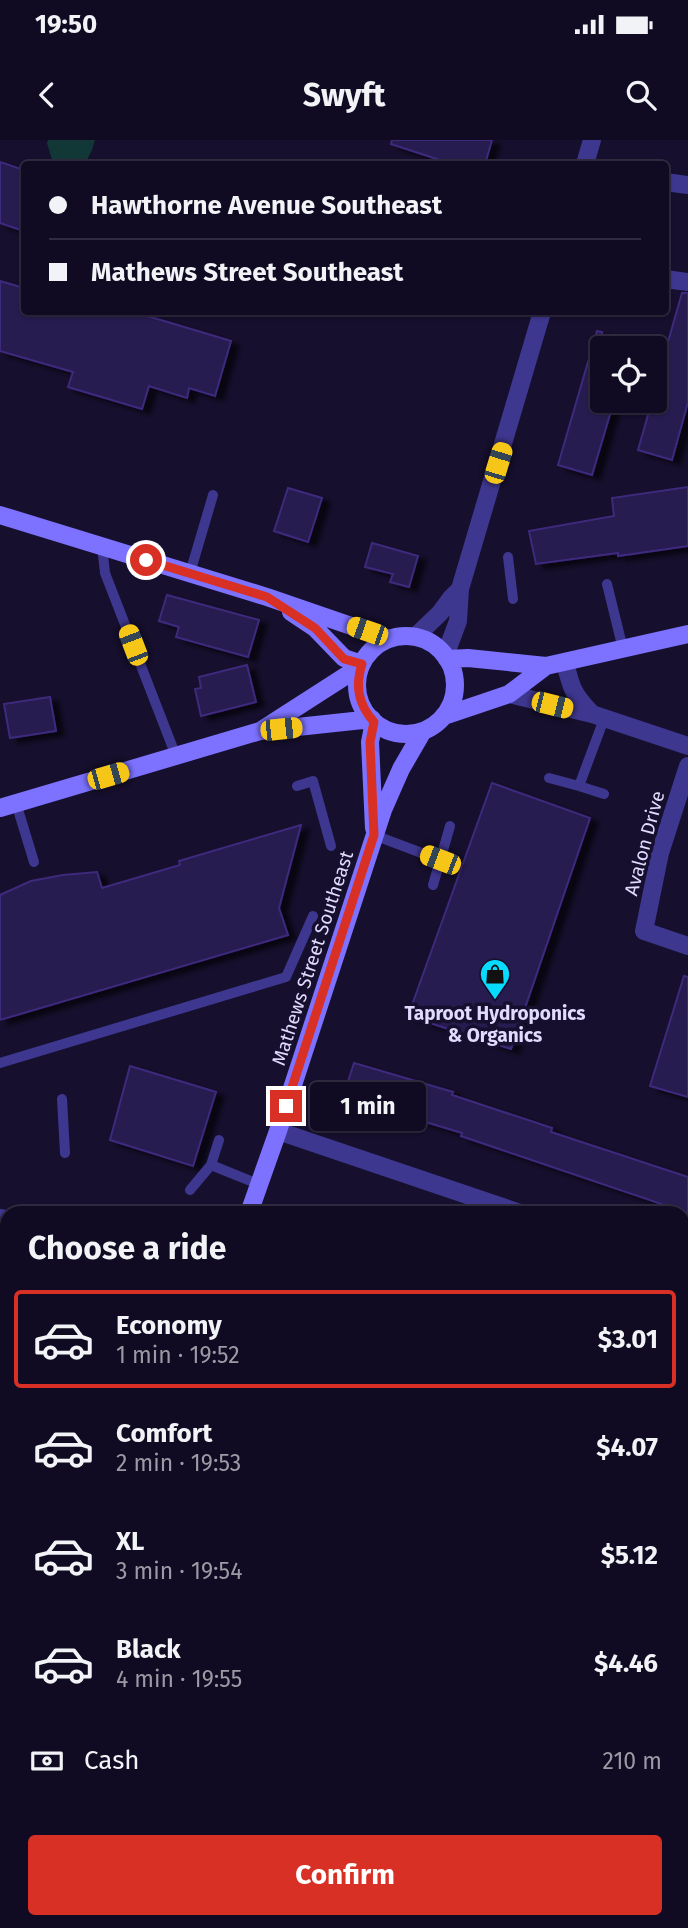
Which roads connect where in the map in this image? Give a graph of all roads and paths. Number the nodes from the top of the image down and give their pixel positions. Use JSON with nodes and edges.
{"nodes":[{"id":1,"x":592,"y":140,"type":"edge"},
{"id":2,"x":586,"y":161,"type":"edge"},
{"id":3,"x":669,"y":183,"type":"edge"},
{"id":4,"x":688,"y":185,"type":"edge"},
{"id":5,"x":669,"y":280,"type":"edge"},
{"id":6,"x":688,"y":282,"type":"edge"},
{"id":7,"x":541,"y":315,"type":"edge"},
{"id":8,"x":214,"y":495,"type":"dead end"},
{"id":9,"x":0,"y":515,"type":"edge"},
{"id":10,"x":102,"y":546,"type":"junction"},
{"id":11,"x":508,"y":557,"type":"dead end"},
{"id":12,"x":190,"y":573,"type":"junction"},
{"id":13,"x":607,"y":583,"type":"dead end"},
{"id":14,"x":460,"y":589,"type":"junction"},
{"id":15,"x":267,"y":597,"type":"junction"},
{"id":16,"x":513,"y":598,"type":"dead end"},
{"id":17,"x":688,"y":634,"type":"edge"},
{"id":18,"x":415,"y":637,"type":"junction"},
{"id":19,"x":389,"y":639,"type":"junction"},
{"id":20,"x":622,"y":649,"type":"junction"},
{"id":21,"x":447,"y":657,"type":"junction"},
{"id":22,"x":565,"y":662,"type":"junction"},
{"id":23,"x":362,"y":665,"type":"junction"},
{"id":24,"x":546,"y":666,"type":"junction"},
{"id":25,"x":509,"y":694,"type":"junction"},
{"id":26,"x":444,"y":716,"type":"junction"},
{"id":27,"x":598,"y":717,"type":"junction"},
{"id":28,"x":373,"y":720,"type":"junction"},
{"id":29,"x":260,"y":731,"type":"junction"},
{"id":30,"x":423,"y":731,"type":"junction"},
{"id":31,"x":688,"y":746,"type":"edge"},
{"id":32,"x":176,"y":756,"type":"junction"},
{"id":33,"x":688,"y":766,"type":"edge"},
{"id":34,"x":549,"y":778,"type":"dead end"},
{"id":35,"x":297,"y":786,"type":"dead end"},
{"id":36,"x":579,"y":786,"type":"junction"},
{"id":37,"x":604,"y":794,"type":"dead end"},
{"id":38,"x":8,"y":805,"type":"edge"},
{"id":39,"x":450,"y":827,"type":"dead end"},
{"id":40,"x":374,"y":835,"type":"junction"},
{"id":41,"x":331,"y":846,"type":"dead end"},
{"id":42,"x":440,"y":860,"type":"junction"},
{"id":43,"x":34,"y":862,"type":"dead end"},
{"id":44,"x":433,"y":885,"type":"dead end"},
{"id":45,"x":313,"y":916,"type":"dead end"},
{"id":46,"x":688,"y":946,"type":"edge"},
{"id":47,"x":0,"y":1063,"type":"edge"},
{"id":48,"x":62,"y":1099,"type":"dead end"},
{"id":49,"x":278,"y":1131,"type":"junction"},
{"id":50,"x":219,"y":1140,"type":"dead end"},
{"id":51,"x":65,"y":1153,"type":"dead end"},
{"id":52,"x":211,"y":1165,"type":"junction"},
{"id":53,"x":258,"y":1184,"type":"junction"},
{"id":54,"x":190,"y":1190,"type":"dead end"},
{"id":55,"x":250,"y":1206,"type":"edge"},
{"id":56,"x":499,"y":1206,"type":"edge"}],
"edges":[{"from":1,"to":2,"type":"street"},
{"from":3,"to":4,"type":"street"},
{"from":5,"to":6,"type":"street"},
{"from":7,"to":14,"type":"street"},
{"from":8,"to":12,"type":"lane"},
{"from":9,"to":10,"type":"street"},
{"from":10,"to":12,"type":"street"},
{"from":10,"to":32,"type":"lane"},
{"from":11,"to":16,"type":"lane"},
{"from":12,"to":15,"type":"street"},
{"from":13,"to":20,"type":"lane"},
{"from":14,"to":18,"type":"street"},
{"from":14,"to":21,"type":"street"},
{"from":15,"to":19,"type":"street"},
{"from":15,"to":23,"type":"street"},
{"from":17,"to":20,"type":"street"},
{"from":18,"to":19,"type":"street"},
{"from":18,"to":21,"type":"street"},
{"from":19,"to":23,"type":"street"},
{"from":20,"to":22,"type":"street"},
{"from":21,"to":24,"type":"street"},
{"from":21,"to":26,"type":"street"},
{"from":22,"to":24,"type":"street"},
{"from":22,"to":27,"type":"street"},
{"from":23,"to":28,"type":"street"},
{"from":23,"to":29,"type":"street"},
{"from":24,"to":25,"type":"street"},
{"from":25,"to":26,"type":"street"},
{"from":25,"to":27,"type":"street"},
{"from":26,"to":30,"type":"street"},
{"from":27,"to":31,"type":"street"},
{"from":27,"to":36,"type":"lane"},
{"from":28,"to":29,"type":"street"},
{"from":28,"to":30,"type":"street"},
{"from":28,"to":40,"type":"street","name":"Mathews Street Southeast"},
{"from":29,"to":32,"type":"street"},
{"from":30,"to":40,"type":"street","name":"Mathews Street Southeast"},
{"from":32,"to":38,"type":"street"},
{"from":33,"to":46,"type":"street","name":"Avalon Drive"},
{"from":34,"to":36,"type":"lane"},
{"from":35,"to":41,"type":"lane"},
{"from":36,"to":37,"type":"lane"},
{"from":38,"to":43,"type":"lane"},
{"from":39,"to":42,"type":"lane"},
{"from":40,"to":42,"type":"lane"},
{"from":40,"to":49,"type":"street","name":"Mathews Street Southeast"},
{"from":42,"to":44,"type":"lane"},
{"from":45,"to":47,"type":"lane"},
{"from":48,"to":51,"type":"lane"},
{"from":49,"to":53,"type":"street","name":"Mathews Street Southeast"},
{"from":49,"to":56,"type":"street"},
{"from":50,"to":52,"type":"lane"},
{"from":52,"to":53,"type":"lane"},
{"from":52,"to":54,"type":"lane"},
{"from":53,"to":55,"type":"street","name":"Mathews Street Southeast"}]}
